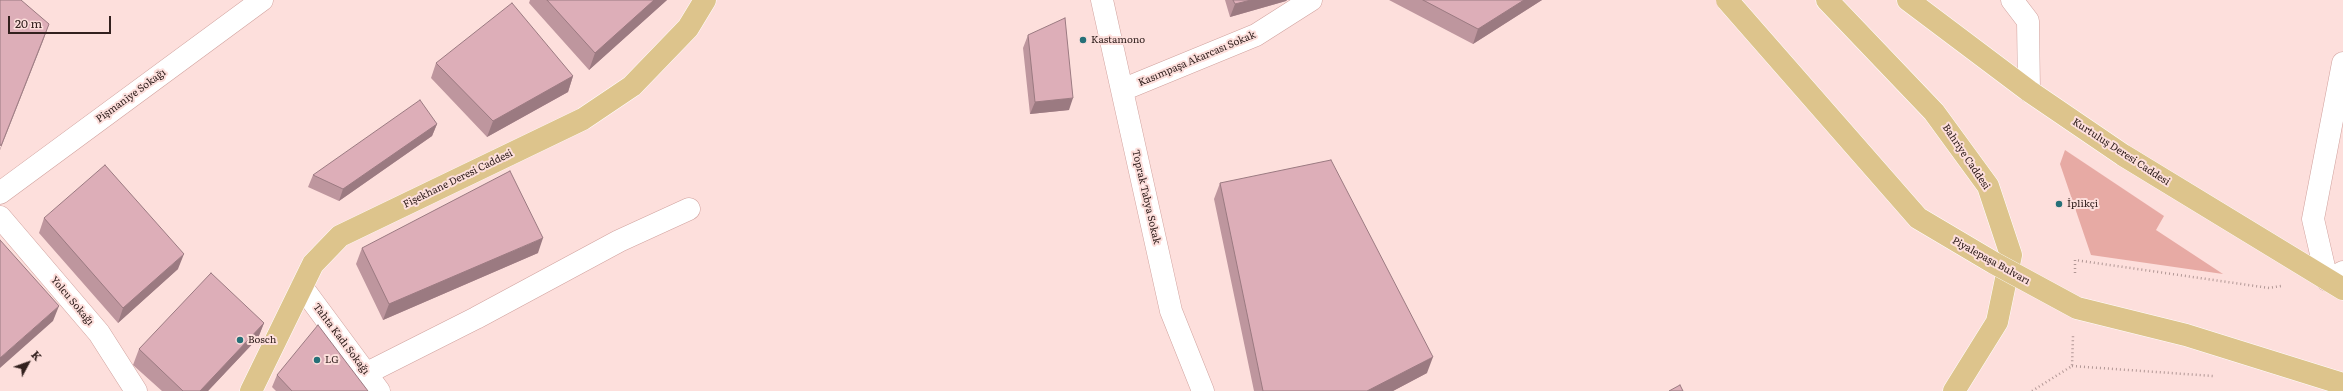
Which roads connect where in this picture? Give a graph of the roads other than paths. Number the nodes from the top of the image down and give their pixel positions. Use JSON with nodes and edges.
{"nodes":[{"id":1,"x":262,"y":0,"type":"edge"},
{"id":2,"x":705,"y":0,"type":"edge"},
{"id":3,"x":1102,"y":0,"type":"edge"},
{"id":4,"x":1311,"y":0,"type":"edge"},
{"id":5,"x":1727,"y":0,"type":"edge"},
{"id":6,"x":1827,"y":0,"type":"edge"},
{"id":7,"x":1908,"y":0,"type":"edge"},
{"id":8,"x":2012,"y":0,"type":"edge"},
{"id":9,"x":2343,"y":63,"type":"edge"},
{"id":10,"x":1122,"y":90,"type":"junction"},
{"id":11,"x":2029,"y":91,"type":"junction"},
{"id":12,"x":0,"y":193,"type":"edge"},
{"id":13,"x":689,"y":209,"type":"dead end"},
{"id":14,"x":0,"y":217,"type":"edge"},
{"id":15,"x":2338,"y":280,"type":"edge"},
{"id":16,"x":302,"y":287,"type":"junction"},
{"id":17,"x":367,"y":373,"type":"junction"},
{"id":18,"x":2343,"y":384,"type":"edge"},
{"id":19,"x":136,"y":391,"type":"edge"},
{"id":20,"x":252,"y":391,"type":"edge"},
{"id":21,"x":379,"y":391,"type":"edge"},
{"id":22,"x":1203,"y":391,"type":"edge"},
{"id":23,"x":1954,"y":391,"type":"edge"}],
"edges":[{"from":1,"to":12,"type":"street","name":"Pişmaniye Sokağı"},
{"from":2,"to":16,"type":"main road","name":"Fişekhane Deresi Caddesi"},
{"from":3,"to":10,"type":"street","name":"Toprak Tabya Sokak"},
{"from":4,"to":10,"type":"street","name":"Kasımpaşa Akarcası Sokak"},
{"from":5,"to":18,"type":"main road","name":"Piyalepaşa Bulvarı","bridge":true},
{"from":6,"to":23,"type":"main road","name":"Bahriye Caddesi"},
{"from":7,"to":11,"type":"main road","name":"Kurtuluş Deresi Caddesi"},
{"from":8,"to":11,"type":"street"},
{"from":9,"to":15,"type":"street"},
{"from":10,"to":22,"type":"street","name":"Toprak Tabya Sokak"},
{"from":11,"to":15,"type":"main road","name":"Kurtuluş Deresi Caddesi"},
{"from":13,"to":17,"type":"street"},
{"from":14,"to":19,"type":"street","name":"Yolcu Sokağı"},
{"from":16,"to":17,"type":"street","name":"Tahta Kadı Sokağı"},
{"from":16,"to":20,"type":"main road","name":"Fişekhane Deresi Caddesi"},
{"from":17,"to":21,"type":"street","name":"Tahta Kadı Sokağı"}]}
